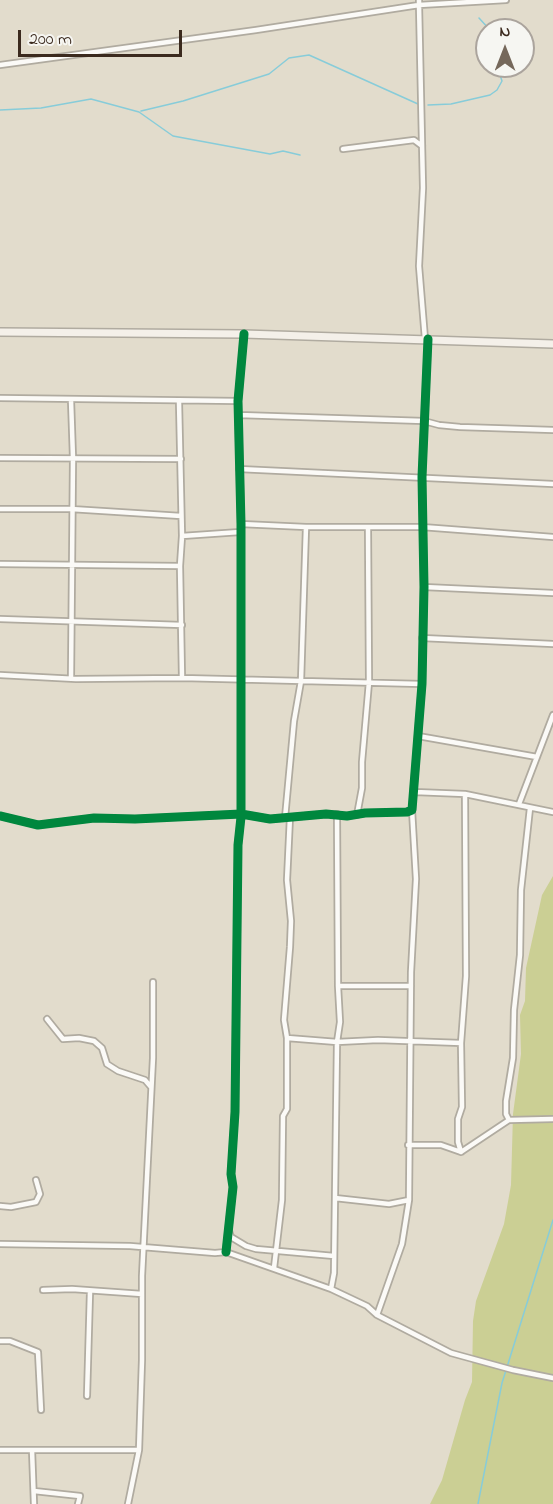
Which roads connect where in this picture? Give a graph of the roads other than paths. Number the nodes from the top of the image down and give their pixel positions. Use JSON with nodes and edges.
{"nodes":[{"id":1,"x":506,"y":0,"type":"edge"},
{"id":2,"x":419,"y":2,"type":"edge"},
{"id":3,"x":0,"y":64,"type":"edge"},
{"id":4,"x":422,"y":146,"type":"junction"},
{"id":5,"x":343,"y":149,"type":"dead end"},
{"id":6,"x":0,"y":332,"type":"edge"},
{"id":7,"x":244,"y":334,"type":"junction"},
{"id":8,"x":427,"y":339,"type":"junction"},
{"id":9,"x":553,"y":344,"type":"edge"},
{"id":10,"x":0,"y":398,"type":"edge"},
{"id":11,"x":71,"y":400,"type":"junction"},
{"id":12,"x":238,"y":401,"type":"junction"},
{"id":13,"x":179,"y":402,"type":"junction"},
{"id":14,"x":239,"y":415,"type":"junction"},
{"id":15,"x":424,"y":420,"type":"junction"},
{"id":16,"x":553,"y":430,"type":"edge"},
{"id":17,"x":0,"y":458,"type":"edge"},
{"id":18,"x":73,"y":458,"type":"junction"},
{"id":19,"x":181,"y":459,"type":"junction"},
{"id":20,"x":239,"y":470,"type":"junction"},
{"id":21,"x":422,"y":477,"type":"junction"},
{"id":22,"x":553,"y":484,"type":"edge"},
{"id":23,"x":0,"y":509,"type":"edge"},
{"id":24,"x":71,"y":509,"type":"junction"},
{"id":25,"x":181,"y":516,"type":"junction"},
{"id":26,"x":241,"y":524,"type":"junction"},
{"id":27,"x":306,"y":527,"type":"junction"},
{"id":28,"x":422,"y":527,"type":"junction"},
{"id":29,"x":368,"y":528,"type":"junction"},
{"id":30,"x":240,"y":532,"type":"junction"},
{"id":31,"x":182,"y":536,"type":"junction"},
{"id":32,"x":553,"y":537,"type":"edge"},
{"id":33,"x":0,"y":564,"type":"edge"},
{"id":34,"x":72,"y":566,"type":"junction"},
{"id":35,"x":180,"y":566,"type":"junction"},
{"id":36,"x":424,"y":587,"type":"junction"},
{"id":37,"x":553,"y":593,"type":"edge"},
{"id":38,"x":0,"y":619,"type":"edge"},
{"id":39,"x":73,"y":620,"type":"junction"},
{"id":40,"x":182,"y":625,"type":"junction"},
{"id":41,"x":422,"y":638,"type":"junction"},
{"id":42,"x":553,"y":644,"type":"edge"},
{"id":43,"x":0,"y":675,"type":"edge"},
{"id":44,"x":71,"y":678,"type":"junction"},
{"id":45,"x":182,"y":678,"type":"junction"},
{"id":46,"x":239,"y":680,"type":"junction"},
{"id":47,"x":301,"y":681,"type":"junction"},
{"id":48,"x":369,"y":682,"type":"junction"},
{"id":49,"x":422,"y":684,"type":"junction"},
{"id":50,"x":553,"y":715,"type":"edge"},
{"id":51,"x":418,"y":736,"type":"junction"},
{"id":52,"x":537,"y":757,"type":"junction"},
{"id":53,"x":415,"y":792,"type":"junction"},
{"id":54,"x":465,"y":794,"type":"junction"},
{"id":55,"x":519,"y":804,"type":"junction"},
{"id":56,"x":530,"y":807,"type":"junction"},
{"id":57,"x":412,"y":810,"type":"junction"},
{"id":58,"x":553,"y":812,"type":"edge"},
{"id":59,"x":241,"y":814,"type":"junction"},
{"id":60,"x":336,"y":814,"type":"junction"},
{"id":61,"x":357,"y":815,"type":"junction"},
{"id":62,"x":0,"y":816,"type":"edge"},
{"id":63,"x":288,"y":818,"type":"junction"},
{"id":64,"x":153,"y":982,"type":"dead end"},
{"id":65,"x":338,"y":986,"type":"junction"},
{"id":66,"x":411,"y":986,"type":"junction"},
{"id":67,"x":47,"y":1019,"type":"dead end"},
{"id":68,"x":286,"y":1038,"type":"junction"},
{"id":69,"x":410,"y":1041,"type":"junction"},
{"id":70,"x":337,"y":1042,"type":"junction"},
{"id":71,"x":461,"y":1043,"type":"junction"},
{"id":72,"x":151,"y":1087,"type":"junction"},
{"id":73,"x":553,"y":1119,"type":"edge"},
{"id":74,"x":509,"y":1120,"type":"junction"},
{"id":75,"x":408,"y":1145,"type":"junction"},
{"id":76,"x":461,"y":1152,"type":"junction"},
{"id":77,"x":36,"y":1180,"type":"dead end"},
{"id":78,"x":334,"y":1198,"type":"junction"},
{"id":79,"x":409,"y":1200,"type":"junction"},
{"id":80,"x":0,"y":1206,"type":"edge"},
{"id":81,"x":228,"y":1229,"type":"junction"},
{"id":82,"x":0,"y":1244,"type":"edge"},
{"id":83,"x":143,"y":1247,"type":"junction"},
{"id":84,"x":276,"y":1251,"type":"junction"},
{"id":85,"x":226,"y":1252,"type":"junction"},
{"id":86,"x":334,"y":1256,"type":"junction"},
{"id":87,"x":274,"y":1268,"type":"junction"},
{"id":88,"x":331,"y":1289,"type":"junction"},
{"id":89,"x":43,"y":1290,"type":"dead end"},
{"id":90,"x":90,"y":1292,"type":"junction"},
{"id":91,"x":142,"y":1294,"type":"junction"},
{"id":92,"x":377,"y":1315,"type":"junction"},
{"id":93,"x":0,"y":1341,"type":"edge"},
{"id":94,"x":553,"y":1378,"type":"edge"},
{"id":95,"x":87,"y":1396,"type":"dead end"},
{"id":96,"x":41,"y":1410,"type":"dead end"},
{"id":97,"x":0,"y":1450,"type":"edge"},
{"id":98,"x":32,"y":1450,"type":"junction"},
{"id":99,"x":138,"y":1450,"type":"junction"},
{"id":100,"x":34,"y":1491,"type":"junction"},
{"id":101,"x":34,"y":1504,"type":"edge"},
{"id":102,"x":78,"y":1504,"type":"edge"},
{"id":103,"x":128,"y":1504,"type":"edge"}],
"edges":[{"from":1,"to":2,"type":"street"},
{"from":2,"to":3,"type":"street"},
{"from":2,"to":4,"type":"street"},
{"from":4,"to":5,"type":"street"},
{"from":4,"to":8,"type":"street"},
{"from":6,"to":7,"type":"street"},
{"from":7,"to":8,"type":"street"},
{"from":7,"to":12,"type":"street"},
{"from":8,"to":9,"type":"street"},
{"from":8,"to":15,"type":"street"},
{"from":10,"to":11,"type":"street"},
{"from":11,"to":13,"type":"street"},
{"from":11,"to":18,"type":"street"},
{"from":12,"to":13,"type":"street"},
{"from":12,"to":14,"type":"street"},
{"from":13,"to":19,"type":"street"},
{"from":14,"to":15,"type":"street"},
{"from":14,"to":20,"type":"street"},
{"from":15,"to":16,"type":"street"},
{"from":15,"to":21,"type":"street"},
{"from":17,"to":18,"type":"street"},
{"from":18,"to":19,"type":"street"},
{"from":18,"to":24,"type":"street"},
{"from":19,"to":25,"type":"street"},
{"from":20,"to":21,"type":"street"},
{"from":20,"to":26,"type":"street"},
{"from":21,"to":22,"type":"street"},
{"from":21,"to":28,"type":"street"},
{"from":23,"to":24,"type":"street"},
{"from":24,"to":25,"type":"street"},
{"from":24,"to":34,"type":"street"},
{"from":25,"to":31,"type":"street"},
{"from":26,"to":27,"type":"street"},
{"from":26,"to":30,"type":"street"},
{"from":27,"to":29,"type":"street"},
{"from":27,"to":47,"type":"street"},
{"from":28,"to":29,"type":"street"},
{"from":28,"to":32,"type":"street"},
{"from":28,"to":36,"type":"street"},
{"from":29,"to":48,"type":"street"},
{"from":30,"to":31,"type":"street"},
{"from":30,"to":46,"type":"street"},
{"from":31,"to":35,"type":"street"},
{"from":33,"to":34,"type":"street"},
{"from":34,"to":35,"type":"street"},
{"from":34,"to":39,"type":"street"},
{"from":35,"to":40,"type":"street"},
{"from":36,"to":37,"type":"street"},
{"from":36,"to":41,"type":"street"},
{"from":38,"to":39,"type":"street"},
{"from":39,"to":40,"type":"street"},
{"from":39,"to":44,"type":"street"},
{"from":40,"to":45,"type":"street"},
{"from":41,"to":42,"type":"street"},
{"from":41,"to":49,"type":"street"},
{"from":43,"to":44,"type":"street"},
{"from":44,"to":45,"type":"street"},
{"from":45,"to":46,"type":"street"},
{"from":46,"to":47,"type":"street"},
{"from":46,"to":59,"type":"street"},
{"from":47,"to":48,"type":"street"},
{"from":47,"to":63,"type":"street"},
{"from":48,"to":49,"type":"street"},
{"from":48,"to":61,"type":"street"},
{"from":49,"to":51,"type":"street"},
{"from":50,"to":52,"type":"street"},
{"from":51,"to":52,"type":"street"},
{"from":51,"to":53,"type":"street"},
{"from":52,"to":55,"type":"street"},
{"from":53,"to":54,"type":"street"},
{"from":53,"to":57,"type":"street"},
{"from":54,"to":55,"type":"street"},
{"from":54,"to":71,"type":"street"},
{"from":55,"to":56,"type":"street"},
{"from":56,"to":58,"type":"street"},
{"from":56,"to":74,"type":"street"},
{"from":57,"to":61,"type":"street"},
{"from":57,"to":66,"type":"street"},
{"from":59,"to":62,"type":"street"},
{"from":59,"to":63,"type":"street"},
{"from":59,"to":81,"type":"street"},
{"from":60,"to":61,"type":"street"},
{"from":60,"to":63,"type":"street"},
{"from":60,"to":65,"type":"street"},
{"from":63,"to":68,"type":"street"},
{"from":64,"to":72,"type":"street"},
{"from":65,"to":66,"type":"street"},
{"from":65,"to":70,"type":"street"},
{"from":66,"to":69,"type":"street"},
{"from":67,"to":72,"type":"street"},
{"from":68,"to":70,"type":"street"},
{"from":68,"to":84,"type":"street"},
{"from":69,"to":70,"type":"street"},
{"from":69,"to":71,"type":"street"},
{"from":69,"to":75,"type":"street"},
{"from":70,"to":78,"type":"street"},
{"from":71,"to":76,"type":"street"},
{"from":72,"to":83,"type":"street"},
{"from":73,"to":74,"type":"street"},
{"from":74,"to":76,"type":"street"},
{"from":75,"to":76,"type":"street"},
{"from":75,"to":79,"type":"street"},
{"from":77,"to":80,"type":"street"},
{"from":78,"to":79,"type":"street"},
{"from":78,"to":86,"type":"street"},
{"from":79,"to":92,"type":"street"},
{"from":81,"to":84,"type":"street"},
{"from":81,"to":85,"type":"street"},
{"from":82,"to":83,"type":"street"},
{"from":83,"to":85,"type":"street"},
{"from":83,"to":91,"type":"street"},
{"from":84,"to":86,"type":"street"},
{"from":84,"to":87,"type":"street"},
{"from":85,"to":87,"type":"street"},
{"from":86,"to":88,"type":"street"},
{"from":87,"to":88,"type":"street"},
{"from":88,"to":92,"type":"street"},
{"from":89,"to":90,"type":"street"},
{"from":90,"to":91,"type":"street"},
{"from":90,"to":95,"type":"street"},
{"from":91,"to":99,"type":"street"},
{"from":92,"to":94,"type":"street"},
{"from":93,"to":96,"type":"street"},
{"from":97,"to":98,"type":"street"},
{"from":98,"to":99,"type":"street"},
{"from":98,"to":100,"type":"street"},
{"from":99,"to":103,"type":"street"},
{"from":100,"to":101,"type":"street"},
{"from":100,"to":102,"type":"street"}]}
